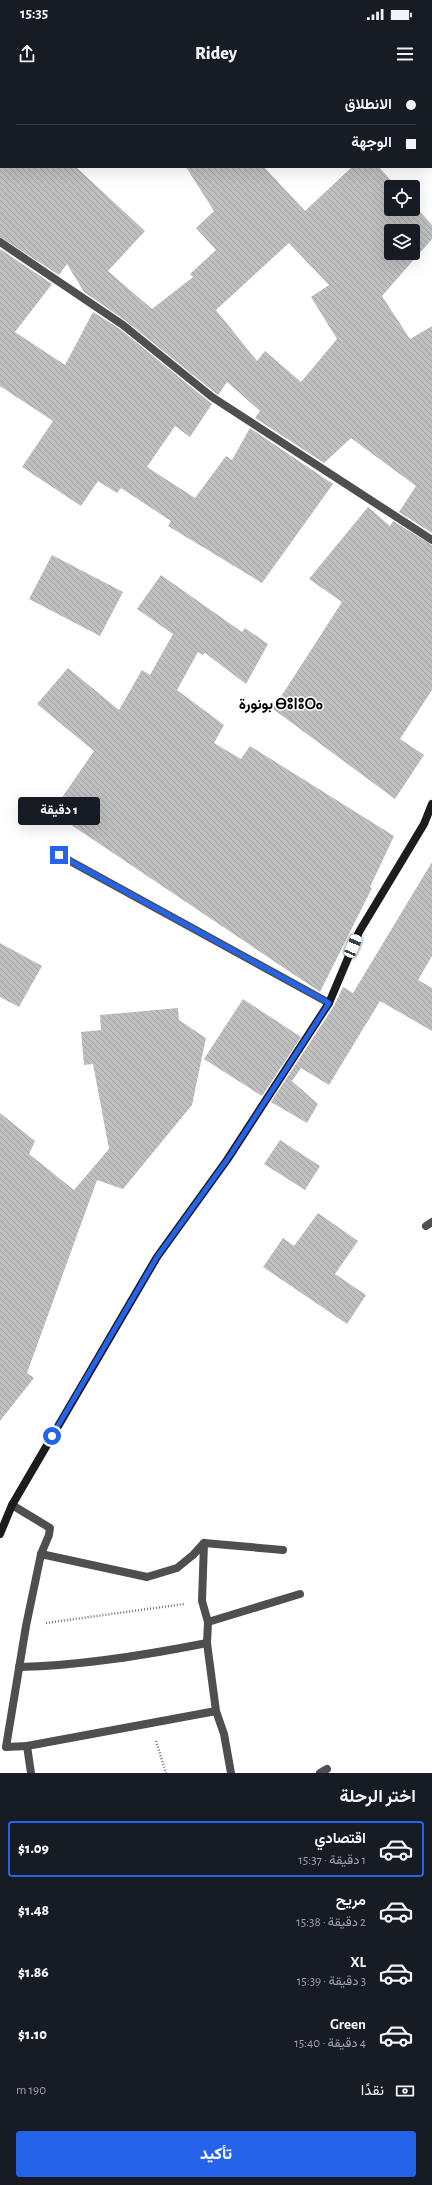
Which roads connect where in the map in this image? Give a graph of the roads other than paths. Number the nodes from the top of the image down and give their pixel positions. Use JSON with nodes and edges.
{"nodes":[{"id":1,"x":0,"y":242,"type":"edge"},
{"id":2,"x":432,"y":540,"type":"edge"},
{"id":3,"x":432,"y":804,"type":"edge"},
{"id":4,"x":59,"y":855,"type":"dead end"},
{"id":5,"x":329,"y":1003,"type":"junction"},
{"id":6,"x":12,"y":1505,"type":"junction"},
{"id":7,"x":0,"y":1534,"type":"edge"},
{"id":8,"x":204,"y":1543,"type":"junction"},
{"id":9,"x":283,"y":1550,"type":"dead end"},
{"id":10,"x":41,"y":1554,"type":"junction"},
{"id":11,"x":300,"y":1594,"type":"dead end"},
{"id":12,"x":208,"y":1622,"type":"junction"},
{"id":13,"x":207,"y":1643,"type":"junction"},
{"id":14,"x":19,"y":1667,"type":"junction"},
{"id":15,"x":216,"y":1711,"type":"junction"},
{"id":16,"x":27,"y":1746,"type":"junction"},
{"id":17,"x":31,"y":1773,"type":"edge"},
{"id":18,"x":231,"y":1773,"type":"edge"}],
"edges":[{"from":1,"to":2,"type":"street"},
{"from":3,"to":5,"type":"street"},
{"from":4,"to":5,"type":"street"},
{"from":5,"to":6,"type":"street"},
{"from":6,"to":7,"type":"street"},
{"from":6,"to":10,"type":"street"},
{"from":8,"to":9,"type":"street"},
{"from":8,"to":10,"type":"street"},
{"from":8,"to":12,"type":"street"},
{"from":10,"to":14,"type":"street"},
{"from":11,"to":12,"type":"street"},
{"from":12,"to":13,"type":"street"},
{"from":13,"to":14,"type":"street"},
{"from":13,"to":15,"type":"street"},
{"from":14,"to":16,"type":"street"},
{"from":15,"to":16,"type":"street"},
{"from":15,"to":18,"type":"street"},
{"from":16,"to":17,"type":"street"}]}
